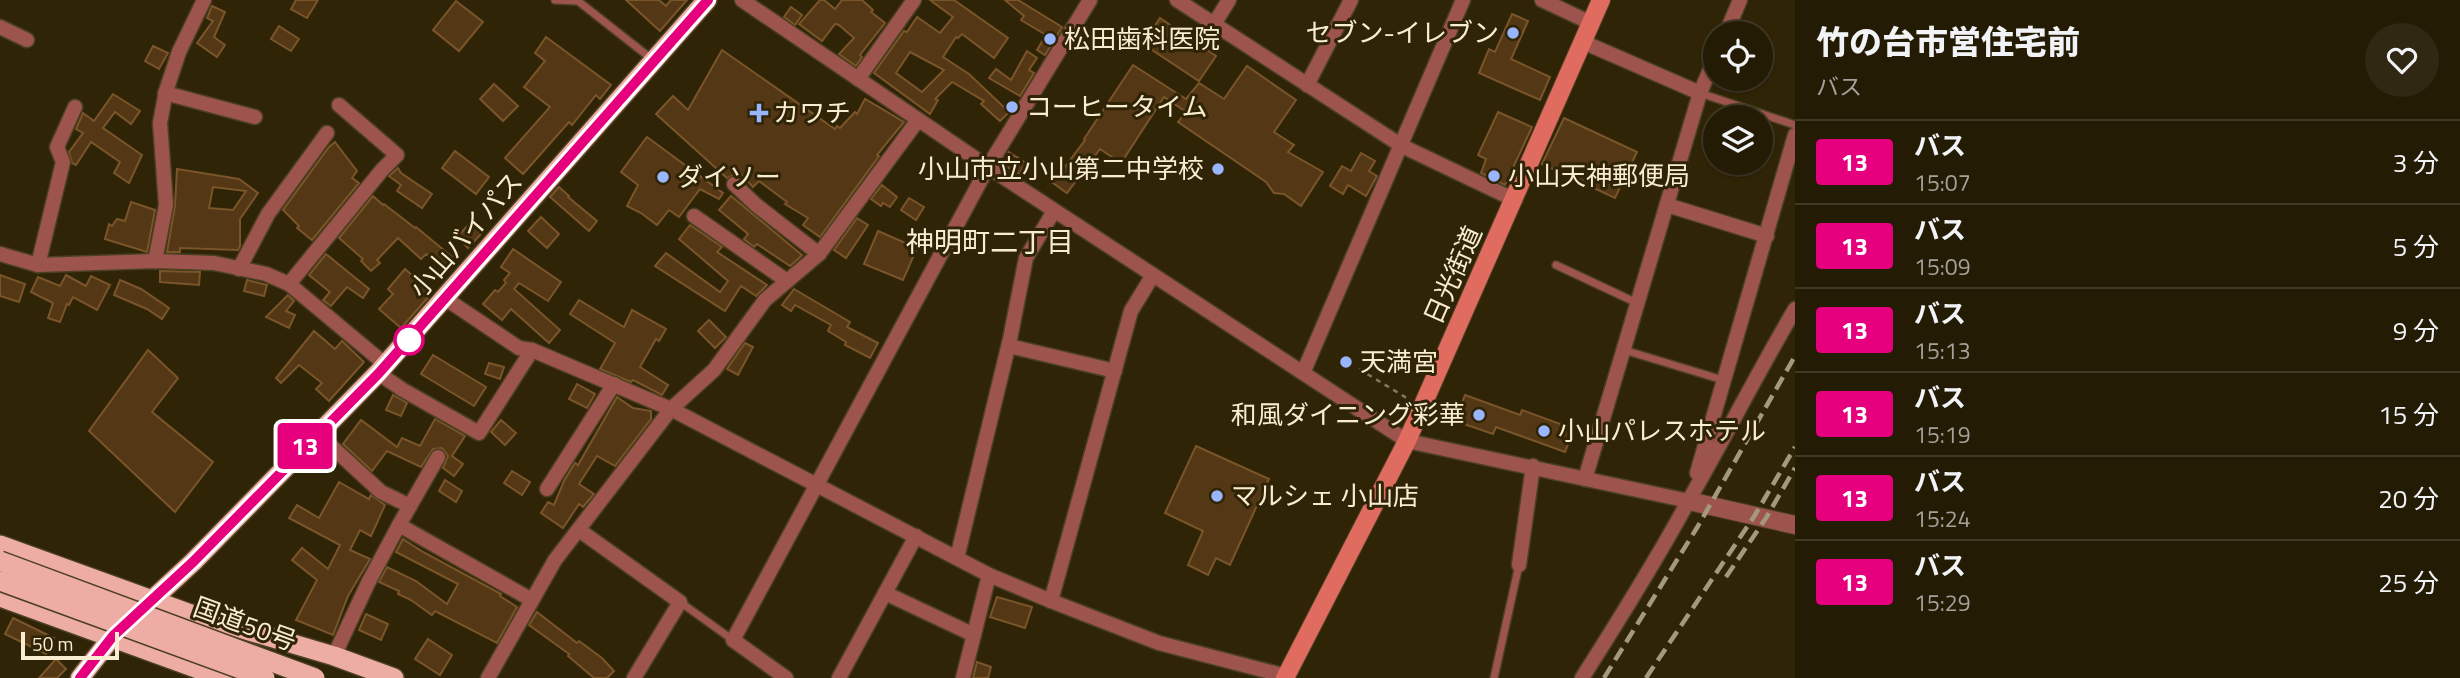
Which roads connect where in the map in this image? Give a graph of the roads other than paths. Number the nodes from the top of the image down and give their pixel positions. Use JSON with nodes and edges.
{"nodes":[{"id":1,"x":204,"y":0,"type":"edge"},
{"id":2,"x":555,"y":0,"type":"edge"},
{"id":3,"x":708,"y":0,"type":"edge"},
{"id":4,"x":742,"y":0,"type":"edge"},
{"id":5,"x":914,"y":0,"type":"edge"},
{"id":6,"x":1090,"y":0,"type":"edge"},
{"id":7,"x":1177,"y":0,"type":"edge"},
{"id":8,"x":1229,"y":0,"type":"edge"},
{"id":9,"x":1350,"y":0,"type":"edge"},
{"id":10,"x":1464,"y":0,"type":"edge"},
{"id":11,"x":1542,"y":0,"type":"edge"},
{"id":12,"x":1601,"y":0,"type":"edge"},
{"id":13,"x":1740,"y":0,"type":"edge"},
{"id":14,"x":1731,"y":21,"type":"edge"},
{"id":15,"x":1591,"y":23,"type":"junction"},
{"id":16,"x":1214,"y":24,"type":"junction"},
{"id":17,"x":0,"y":27,"type":"edge"},
{"id":18,"x":27,"y":40,"type":"dead end"},
{"id":19,"x":1583,"y":42,"type":"junction"},
{"id":20,"x":654,"y":61,"type":"junction"},
{"id":21,"x":858,"y":79,"type":"junction"},
{"id":22,"x":1307,"y":85,"type":"junction"},
{"id":23,"x":1703,"y":86,"type":"edge"},
{"id":24,"x":165,"y":93,"type":"junction"},
{"id":25,"x":1700,"y":93,"type":"junction"},
{"id":26,"x":339,"y":105,"type":"dead end"},
{"id":27,"x":75,"y":107,"type":"dead end"},
{"id":28,"x":255,"y":117,"type":"dead end"},
{"id":29,"x":918,"y":120,"type":"junction"},
{"id":30,"x":1795,"y":125,"type":"edge"},
{"id":31,"x":327,"y":133,"type":"dead end"},
{"id":32,"x":1795,"y":135,"type":"edge"},
{"id":33,"x":1402,"y":146,"type":"junction"},
{"id":34,"x":988,"y":167,"type":"junction"},
{"id":35,"x":734,"y":184,"type":"dead end"},
{"id":36,"x":1515,"y":200,"type":"junction"},
{"id":37,"x":1667,"y":205,"type":"junction"},
{"id":38,"x":1055,"y":211,"type":"junction"},
{"id":39,"x":694,"y":216,"type":"dead end"},
{"id":40,"x":1767,"y":236,"type":"junction"},
{"id":41,"x":0,"y":254,"type":"edge"},
{"id":42,"x":819,"y":254,"type":"junction"},
{"id":43,"x":155,"y":261,"type":"junction"},
{"id":44,"x":38,"y":265,"type":"junction"},
{"id":45,"x":1556,"y":265,"type":"dead end"},
{"id":46,"x":239,"y":268,"type":"junction"},
{"id":47,"x":1153,"y":275,"type":"junction"},
{"id":48,"x":787,"y":281,"type":"junction"},
{"id":49,"x":289,"y":284,"type":"junction"},
{"id":50,"x":446,"y":299,"type":"junction"},
{"id":51,"x":1637,"y":304,"type":"junction"},
{"id":52,"x":1795,"y":309,"type":"edge"},
{"id":53,"x":1009,"y":346,"type":"junction"},
{"id":54,"x":532,"y":349,"type":"junction"},
{"id":55,"x":1623,"y":350,"type":"junction"},
{"id":56,"x":382,"y":369,"type":"junction"},
{"id":57,"x":1115,"y":371,"type":"junction"},
{"id":58,"x":1303,"y":373,"type":"junction"},
{"id":59,"x":1724,"y":381,"type":"junction"},
{"id":60,"x":614,"y":384,"type":"junction"},
{"id":61,"x":671,"y":409,"type":"junction"},
{"id":62,"x":318,"y":434,"type":"junction"},
{"id":63,"x":1407,"y":441,"type":"junction"},
{"id":64,"x":438,"y":457,"type":"dead end"},
{"id":65,"x":1533,"y":466,"type":"junction"},
{"id":66,"x":1585,"y":479,"type":"junction"},
{"id":67,"x":818,"y":485,"type":"junction"},
{"id":68,"x":547,"y":489,"type":"dead end"},
{"id":69,"x":1689,"y":501,"type":"junction"},
{"id":70,"x":410,"y":506,"type":"junction"},
{"id":71,"x":1795,"y":525,"type":"edge"},
{"id":72,"x":399,"y":526,"type":"junction"},
{"id":73,"x":579,"y":530,"type":"junction"},
{"id":74,"x":916,"y":536,"type":"junction"},
{"id":75,"x":0,"y":545,"type":"edge"},
{"id":76,"x":957,"y":558,"type":"junction"},
{"id":77,"x":0,"y":561,"type":"edge"},
{"id":78,"x":1519,"y":565,"type":"joint"},
{"id":79,"x":989,"y":575,"type":"junction"},
{"id":80,"x":0,"y":581,"type":"edge"},
{"id":81,"x":885,"y":593,"type":"junction"},
{"id":82,"x":0,"y":597,"type":"edge"},
{"id":83,"x":532,"y":600,"type":"junction"},
{"id":84,"x":152,"y":601,"type":"junction"},
{"id":85,"x":1051,"y":601,"type":"junction"},
{"id":86,"x":680,"y":602,"type":"junction"},
{"id":87,"x":974,"y":635,"type":"junction"},
{"id":88,"x":113,"y":636,"type":"junction"},
{"id":89,"x":733,"y":639,"type":"junction"},
{"id":90,"x":334,"y":656,"type":"junction"},
{"id":91,"x":1285,"y":677,"type":"edge"},
{"id":92,"x":80,"y":678,"type":"edge"},
{"id":93,"x":223,"y":678,"type":"edge"},
{"id":94,"x":265,"y":678,"type":"edge"},
{"id":95,"x":315,"y":678,"type":"edge"},
{"id":96,"x":394,"y":678,"type":"edge"},
{"id":97,"x":488,"y":678,"type":"edge"},
{"id":98,"x":634,"y":678,"type":"edge"},
{"id":99,"x":786,"y":678,"type":"edge"},
{"id":100,"x":839,"y":678,"type":"edge"},
{"id":101,"x":962,"y":678,"type":"edge"},
{"id":102,"x":1494,"y":678,"type":"edge"},
{"id":103,"x":1581,"y":678,"type":"edge"}],
"edges":[{"from":1,"to":24,"type":"street"},
{"from":2,"to":20,"type":"lane"},
{"from":3,"to":20,"type":"highway","name":"小山バイパス"},
{"from":4,"to":21,"type":"street"},
{"from":5,"to":21,"type":"street"},
{"from":6,"to":34,"type":"street"},
{"from":7,"to":16,"type":"street"},
{"from":8,"to":16,"type":"street"},
{"from":9,"to":22,"type":"street"},
{"from":10,"to":33,"type":"street"},
{"from":11,"to":15,"type":"street"},
{"from":12,"to":15,"type":"main road","name":"日光街道"},
{"from":13,"to":14,"type":"street"},
{"from":15,"to":19,"type":"main road","name":"日光街道"},
{"from":16,"to":22,"type":"street"},
{"from":17,"to":18,"type":"street"},
{"from":19,"to":25,"type":"street"},
{"from":19,"to":36,"type":"main road","name":"日光街道"},
{"from":20,"to":50,"type":"highway","name":"小山バイパス"},
{"from":21,"to":29,"type":"street"},
{"from":22,"to":33,"type":"street"},
{"from":23,"to":25,"type":"street"},
{"from":24,"to":28,"type":"street"},
{"from":24,"to":43,"type":"street"},
{"from":25,"to":30,"type":"lane"},
{"from":25,"to":37,"type":"street"},
{"from":26,"to":49,"type":"street"},
{"from":27,"to":44,"type":"street"},
{"from":29,"to":34,"type":"street"},
{"from":29,"to":42,"type":"street"},
{"from":31,"to":46,"type":"street"},
{"from":32,"to":40,"type":"street"},
{"from":33,"to":36,"type":"street"},
{"from":33,"to":58,"type":"street"},
{"from":34,"to":38,"type":"street"},
{"from":34,"to":67,"type":"street"},
{"from":35,"to":42,"type":"street"},
{"from":36,"to":63,"type":"main road","name":"日光街道"},
{"from":37,"to":40,"type":"street"},
{"from":37,"to":51,"type":"street"},
{"from":38,"to":47,"type":"street"},
{"from":38,"to":53,"type":"street"},
{"from":39,"to":48,"type":"street"},
{"from":40,"to":59,"type":"street"},
{"from":41,"to":44,"type":"street"},
{"from":42,"to":48,"type":"street"},
{"from":43,"to":44,"type":"street"},
{"from":43,"to":46,"type":"street"},
{"from":45,"to":51,"type":"lane"},
{"from":46,"to":49,"type":"street"},
{"from":47,"to":57,"type":"street"},
{"from":47,"to":58,"type":"street"},
{"from":48,"to":61,"type":"street"},
{"from":49,"to":56,"type":"street"},
{"from":50,"to":54,"type":"street"},
{"from":50,"to":56,"type":"highway","name":"小山バイパス"},
{"from":51,"to":55,"type":"street"},
{"from":52,"to":69,"type":"street"},
{"from":53,"to":57,"type":"street"},
{"from":53,"to":76,"type":"street"},
{"from":54,"to":56,"type":"street"},
{"from":54,"to":60,"type":"street"},
{"from":55,"to":59,"type":"lane"},
{"from":55,"to":66,"type":"street"},
{"from":56,"to":62,"type":"highway","name":"小山バイパス"},
{"from":57,"to":85,"type":"street"},
{"from":58,"to":63,"type":"street"},
{"from":59,"to":69,"type":"street"},
{"from":60,"to":61,"type":"street"},
{"from":60,"to":68,"type":"street"},
{"from":61,"to":67,"type":"street"},
{"from":61,"to":73,"type":"street"},
{"from":62,"to":70,"type":"street"},
{"from":62,"to":84,"type":"highway","name":"小山バイパス"},
{"from":63,"to":65,"type":"street"},
{"from":63,"to":91,"type":"main road","name":"日光街道"},
{"from":64,"to":70,"type":"street"},
{"from":65,"to":66,"type":"street"},
{"from":65,"to":78,"type":"street"},
{"from":66,"to":69,"type":"street"},
{"from":67,"to":74,"type":"street"},
{"from":67,"to":89,"type":"street"},
{"from":69,"to":71,"type":"street"},
{"from":69,"to":103,"type":"street"},
{"from":70,"to":72,"type":"street"},
{"from":72,"to":83,"type":"street"},
{"from":72,"to":90,"type":"street"},
{"from":73,"to":83,"type":"street"},
{"from":73,"to":86,"type":"street"},
{"from":74,"to":76,"type":"street"},
{"from":74,"to":81,"type":"street"},
{"from":75,"to":84,"type":"highway"},
{"from":76,"to":79,"type":"street"},
{"from":77,"to":95,"type":"highway","name":"国道50号","bridge":true},
{"from":78,"to":102,"type":"lane"},
{"from":79,"to":85,"type":"street"},
{"from":79,"to":87,"type":"street"},
{"from":80,"to":94,"type":"highway","name":"国道50号","bridge":true},
{"from":81,"to":87,"type":"street"},
{"from":81,"to":100,"type":"street"},
{"from":82,"to":88,"type":"highway"},
{"from":83,"to":97,"type":"street"},
{"from":84,"to":88,"type":"highway","name":"小山バイパス"},
{"from":84,"to":90,"type":"highway"},
{"from":85,"to":91,"type":"street"},
{"from":86,"to":89,"type":"lane"},
{"from":86,"to":98,"type":"street"},
{"from":87,"to":101,"type":"street"},
{"from":88,"to":92,"type":"highway","name":"小山バイパス"},
{"from":88,"to":93,"type":"highway"},
{"from":89,"to":99,"type":"street"},
{"from":90,"to":96,"type":"highway"}]}
